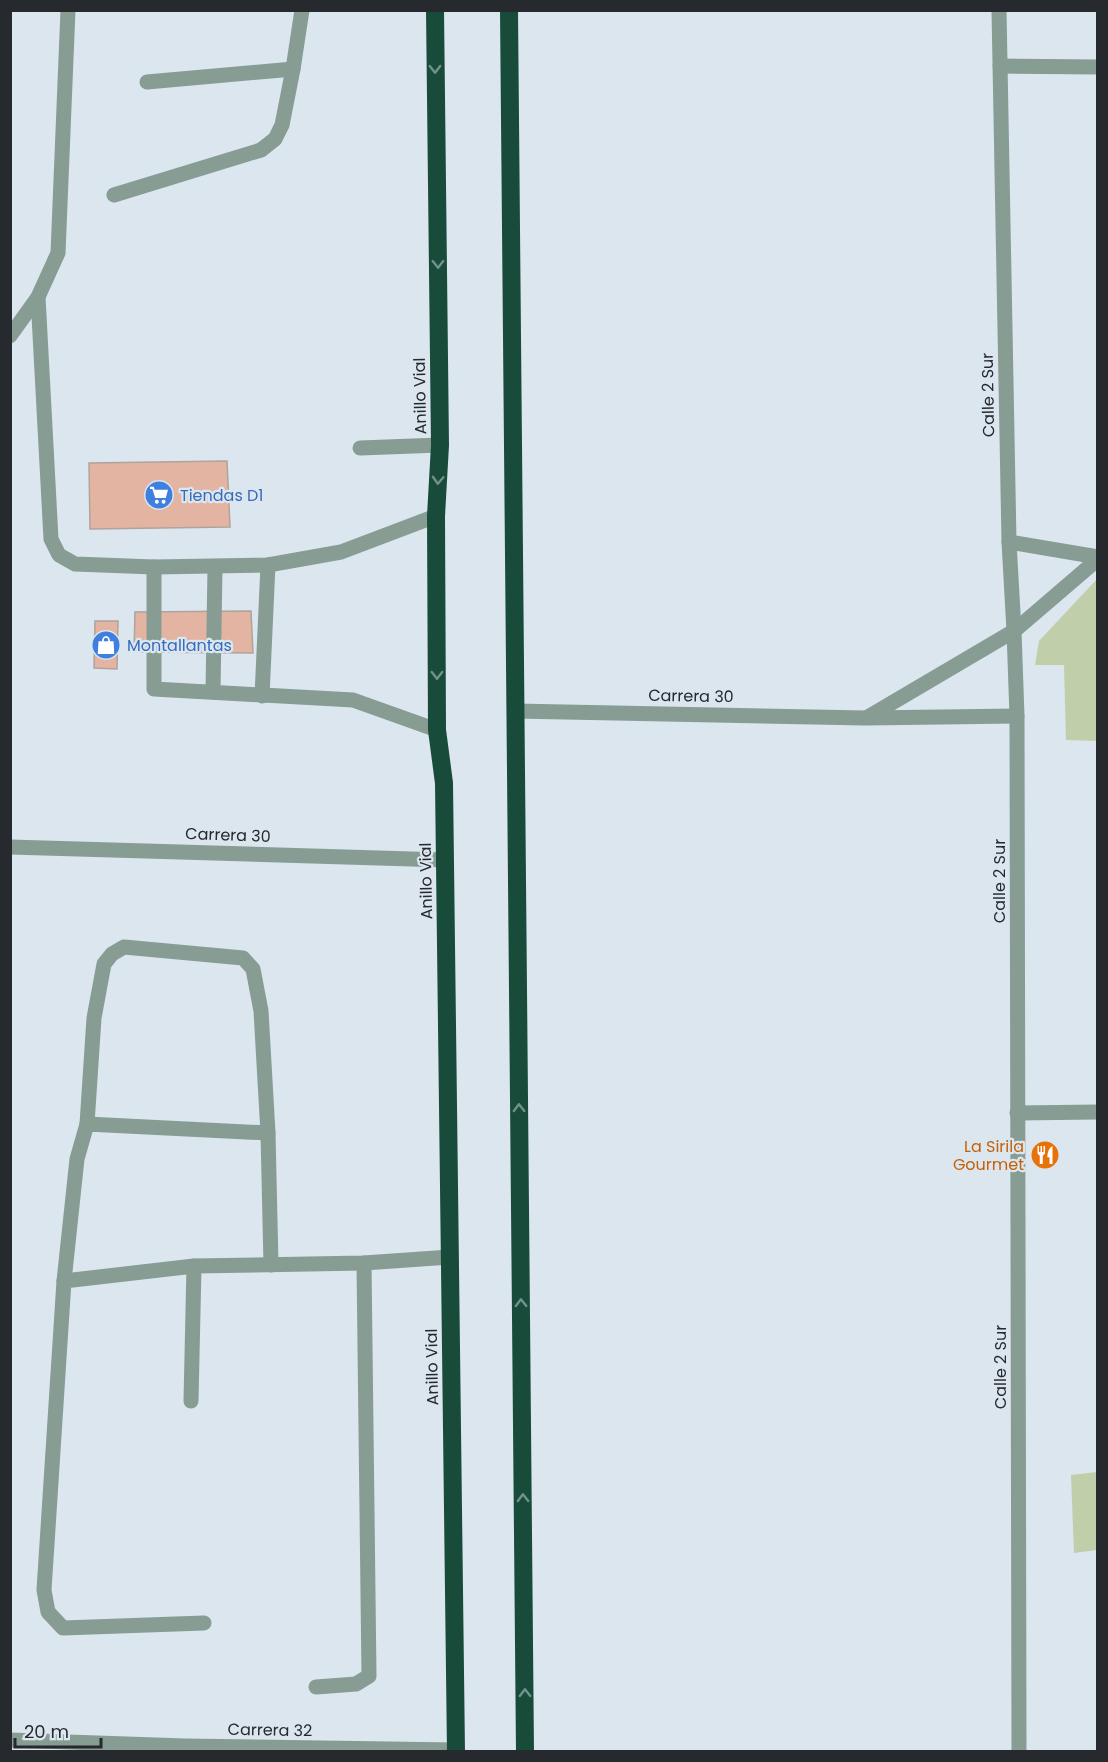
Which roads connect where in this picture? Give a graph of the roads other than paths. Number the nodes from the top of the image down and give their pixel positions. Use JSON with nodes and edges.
{"nodes":[{"id":1,"x":69,"y":10,"type":"edge"},
{"id":2,"x":302,"y":10,"type":"edge"},
{"id":3,"x":435,"y":10,"type":"edge"},
{"id":4,"x":508,"y":10,"type":"edge"},
{"id":5,"x":999,"y":10,"type":"edge"},
{"id":6,"x":1000,"y":66,"type":"junction"},
{"id":7,"x":1098,"y":67,"type":"edge"},
{"id":8,"x":293,"y":69,"type":"junction"},
{"id":9,"x":147,"y":82,"type":"dead end"},
{"id":10,"x":114,"y":195,"type":"dead end"},
{"id":11,"x":38,"y":297,"type":"junction"},
{"id":12,"x":10,"y":336,"type":"edge"},
{"id":13,"x":440,"y":445,"type":"junction"},
{"id":14,"x":360,"y":448,"type":"dead end"},
{"id":15,"x":436,"y":516,"type":"junction"},
{"id":16,"x":1009,"y":542,"type":"junction"},
{"id":17,"x":1098,"y":558,"type":"edge"},
{"id":18,"x":268,"y":565,"type":"junction"},
{"id":19,"x":154,"y":567,"type":"junction"},
{"id":20,"x":215,"y":567,"type":"junction"},
{"id":21,"x":1014,"y":631,"type":"junction"},
{"id":22,"x":213,"y":692,"type":"junction"},
{"id":23,"x":262,"y":696,"type":"junction"},
{"id":24,"x":515,"y":711,"type":"junction"},
{"id":25,"x":1017,"y":716,"type":"junction"},
{"id":26,"x":865,"y":718,"type":"junction"},
{"id":27,"x":437,"y":730,"type":"junction"},
{"id":28,"x":10,"y":847,"type":"edge"},
{"id":29,"x":445,"y":860,"type":"junction"},
{"id":30,"x":1098,"y":1112,"type":"edge"},
{"id":31,"x":1017,"y":1113,"type":"junction"},
{"id":32,"x":87,"y":1124,"type":"junction"},
{"id":33,"x":268,"y":1133,"type":"junction"},
{"id":34,"x":450,"y":1257,"type":"junction"},
{"id":35,"x":364,"y":1263,"type":"junction"},
{"id":36,"x":271,"y":1265,"type":"junction"},
{"id":37,"x":194,"y":1266,"type":"junction"},
{"id":38,"x":64,"y":1281,"type":"junction"},
{"id":39,"x":191,"y":1401,"type":"dead end"},
{"id":40,"x":204,"y":1623,"type":"dead end"},
{"id":41,"x":316,"y":1687,"type":"dead end"},
{"id":42,"x":10,"y":1740,"type":"edge"},
{"id":43,"x":185,"y":1749,"type":"edge"},
{"id":44,"x":456,"y":1751,"type":"edge"},
{"id":45,"x":525,"y":1752,"type":"edge"},
{"id":46,"x":1019,"y":1752,"type":"edge"}],
"edges":[{"from":1,"to":11,"type":"street"},
{"from":2,"to":8,"type":"street"},
{"from":3,"to":13,"type":"highway","name":"Anillo Vial","one_way":true},
{"from":4,"to":24,"type":"highway"},
{"from":5,"to":6,"type":"street","name":"Calle 2 Sur"},
{"from":6,"to":7,"type":"street"},
{"from":6,"to":16,"type":"street","name":"Calle 2 Sur"},
{"from":8,"to":9,"type":"street"},
{"from":8,"to":10,"type":"street"},
{"from":11,"to":12,"type":"street"},
{"from":11,"to":19,"type":"street"},
{"from":13,"to":14,"type":"street"},
{"from":13,"to":15,"type":"highway","name":"Anillo Vial","one_way":true},
{"from":15,"to":18,"type":"street"},
{"from":15,"to":27,"type":"highway","name":"Anillo Vial","one_way":true},
{"from":16,"to":17,"type":"street"},
{"from":16,"to":21,"type":"street","name":"Calle 2 Sur"},
{"from":17,"to":21,"type":"street"},
{"from":18,"to":20,"type":"street"},
{"from":18,"to":23,"type":"street"},
{"from":19,"to":20,"type":"street"},
{"from":19,"to":22,"type":"street"},
{"from":20,"to":22,"type":"street"},
{"from":21,"to":25,"type":"street","name":"Calle 2 Sur"},
{"from":21,"to":26,"type":"street"},
{"from":22,"to":23,"type":"street"},
{"from":23,"to":27,"type":"street"},
{"from":24,"to":26,"type":"street","name":"Carrera 30"},
{"from":45,"to":24,"type":"highway","one_way":true},
{"from":25,"to":26,"type":"street","name":"Carrera 30"},
{"from":25,"to":31,"type":"street","name":"Calle 2 Sur"},
{"from":27,"to":29,"type":"highway","name":"Anillo Vial"},
{"from":28,"to":29,"type":"street","name":"Carrera 30"},
{"from":29,"to":34,"type":"highway","name":"Anillo Vial"},
{"from":30,"to":31,"type":"street"},
{"from":31,"to":46,"type":"street","name":"Calle 2 Sur"},
{"from":32,"to":33,"type":"street"},
{"from":32,"to":33,"type":"street"},
{"from":32,"to":38,"type":"street"},
{"from":33,"to":36,"type":"street"},
{"from":34,"to":35,"type":"street"},
{"from":34,"to":44,"type":"highway","name":"Anillo Vial"},
{"from":35,"to":36,"type":"street"},
{"from":35,"to":41,"type":"street"},
{"from":36,"to":37,"type":"street"},
{"from":37,"to":38,"type":"street"},
{"from":37,"to":39,"type":"street"},
{"from":38,"to":40,"type":"street"},
{"from":42,"to":43,"type":"street","name":"Carrera 32"},
{"from":43,"to":44,"type":"street","name":"Carrera 32"}]}
